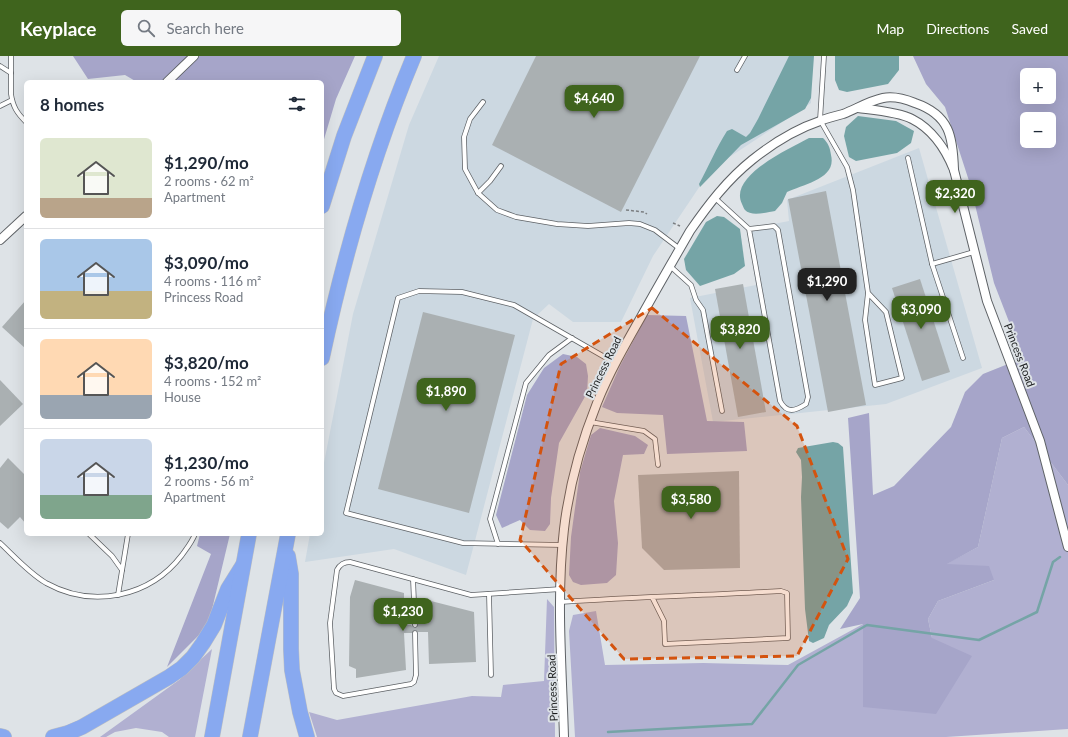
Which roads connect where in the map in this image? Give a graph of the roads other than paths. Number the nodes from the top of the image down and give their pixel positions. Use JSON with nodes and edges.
{"nodes":[{"id":1,"x":11,"y":56,"type":"edge"},
{"id":2,"x":194,"y":56,"type":"edge"},
{"id":3,"x":375,"y":56,"type":"edge"},
{"id":4,"x":414,"y":56,"type":"edge"},
{"id":5,"x":745,"y":56,"type":"edge"},
{"id":6,"x":824,"y":56,"type":"edge"},
{"id":7,"x":0,"y":66,"type":"edge"},
{"id":8,"x":737,"y":70,"type":"dead end"},
{"id":9,"x":11,"y":73,"type":"junction"},
{"id":10,"x":169,"y":80,"type":"edge"},
{"id":11,"x":12,"y":100,"type":"junction"},
{"id":12,"x":483,"y":102,"type":"dead end"},
{"id":13,"x":0,"y":106,"type":"edge"},
{"id":14,"x":857,"y":108,"type":"junction"},
{"id":15,"x":24,"y":120,"type":"edge"},
{"id":16,"x":820,"y":120,"type":"junction"},
{"id":17,"x":908,"y":158,"type":"dead end"},
{"id":18,"x":501,"y":166,"type":"dead end"},
{"id":19,"x":954,"y":170,"type":"junction"},
{"id":20,"x":478,"y":193,"type":"junction"},
{"id":21,"x":714,"y":198,"type":"junction"},
{"id":22,"x":324,"y":200,"type":"edge"},
{"id":23,"x":24,"y":218,"type":"edge"},
{"id":24,"x":749,"y":229,"type":"junction"},
{"id":25,"x":0,"y":240,"type":"edge"},
{"id":26,"x":680,"y":248,"type":"junction"},
{"id":27,"x":975,"y":252,"type":"junction"},
{"id":28,"x":932,"y":264,"type":"junction"},
{"id":29,"x":670,"y":266,"type":"junction"},
{"id":30,"x":868,"y":293,"type":"junction"},
{"id":31,"x":572,"y":338,"type":"junction"},
{"id":32,"x":324,"y":349,"type":"edge"},
{"id":33,"x":963,"y":358,"type":"dead end"},
{"id":34,"x":615,"y":363,"type":"junction"},
{"id":35,"x":722,"y":411,"type":"dead end"},
{"id":36,"x":590,"y":422,"type":"junction"},
{"id":37,"x":658,"y":465,"type":"dead end"},
{"id":38,"x":91,"y":536,"type":"edge"},
{"id":39,"x":128,"y":536,"type":"edge"},
{"id":40,"x":194,"y":536,"type":"edge"},
{"id":41,"x":249,"y":536,"type":"edge"},
{"id":42,"x":287,"y":540,"type":"edge"},
{"id":43,"x":0,"y":543,"type":"edge"},
{"id":44,"x":498,"y":544,"type":"junction"},
{"id":45,"x":563,"y":545,"type":"junction"},
{"id":46,"x":1068,"y":547,"type":"edge"},
{"id":47,"x":243,"y":565,"type":"junction"},
{"id":48,"x":122,"y":570,"type":"junction"},
{"id":49,"x":413,"y":579,"type":"junction"},
{"id":50,"x":561,"y":588,"type":"junction"},
{"id":51,"x":489,"y":594,"type":"junction"},
{"id":52,"x":118,"y":595,"type":"junction"},
{"id":53,"x":652,"y":597,"type":"junction"},
{"id":54,"x":560,"y":602,"type":"junction"},
{"id":55,"x":415,"y":625,"type":"dead end"},
{"id":56,"x":415,"y":632,"type":"dead end"},
{"id":57,"x":491,"y":675,"type":"dead end"},
{"id":58,"x":0,"y":736,"type":"edge"},
{"id":59,"x":4,"y":737,"type":"edge"},
{"id":60,"x":53,"y":737,"type":"edge"},
{"id":61,"x":212,"y":737,"type":"edge"},
{"id":62,"x":250,"y":737,"type":"edge"},
{"id":63,"x":307,"y":737,"type":"edge"},
{"id":64,"x":564,"y":737,"type":"edge"}],
"edges":[{"from":1,"to":9,"type":"lane"},
{"from":2,"to":10,"type":"street"},
{"from":3,"to":22,"type":"highway"},
{"from":4,"to":32,"type":"highway"},
{"from":5,"to":8,"type":"lane"},
{"from":6,"to":16,"type":"lane"},
{"from":7,"to":9,"type":"lane"},
{"from":9,"to":11,"type":"lane"},
{"from":11,"to":13,"type":"lane"},
{"from":11,"to":15,"type":"lane"},
{"from":12,"to":20,"type":"lane"},
{"from":14,"to":16,"type":"street","name":"Princess Road"},
{"from":14,"to":19,"type":"street","name":"Princess Road"},
{"from":14,"to":19,"type":"street","name":"Princess Road"},
{"from":16,"to":21,"type":"street","name":"Princess Road"},
{"from":16,"to":30,"type":"lane"},
{"from":17,"to":28,"type":"lane"},
{"from":18,"to":20,"type":"lane"},
{"from":19,"to":27,"type":"street","name":"Princess Road"},
{"from":20,"to":26,"type":"lane"},
{"from":21,"to":24,"type":"lane"},
{"from":21,"to":26,"type":"street","name":"Princess Road"},
{"from":23,"to":25,"type":"street"},
{"from":24,"to":24,"type":"lane"},
{"from":26,"to":29,"type":"street","name":"Princess Road"},
{"from":27,"to":28,"type":"lane"},
{"from":27,"to":46,"type":"street","name":"Princess Road"},
{"from":28,"to":33,"type":"lane"},
{"from":29,"to":34,"type":"street","name":"Princess Road"},
{"from":29,"to":35,"type":"lane"},
{"from":30,"to":30,"type":"lane"},
{"from":31,"to":34,"type":"lane"},
{"from":31,"to":44,"type":"lane"},
{"from":31,"to":44,"type":"lane"},
{"from":34,"to":36,"type":"street","name":"Princess Road"},
{"from":36,"to":37,"type":"lane"},
{"from":36,"to":45,"type":"street","name":"Princess Road"},
{"from":38,"to":48,"type":"lane"},
{"from":39,"to":48,"type":"lane"},
{"from":40,"to":52,"type":"lane"},
{"from":41,"to":47,"type":"highway"},
{"from":42,"to":62,"type":"highway"},
{"from":42,"to":63,"type":"highway"},
{"from":43,"to":52,"type":"lane"},
{"from":44,"to":45,"type":"lane"},
{"from":45,"to":50,"type":"street","name":"Princess Road"},
{"from":47,"to":60,"type":"highway"},
{"from":47,"to":61,"type":"highway"},
{"from":48,"to":52,"type":"lane"},
{"from":49,"to":51,"type":"lane"},
{"from":49,"to":55,"type":"lane"},
{"from":49,"to":56,"type":"lane"},
{"from":50,"to":51,"type":"lane"},
{"from":50,"to":54,"type":"street","name":"Princess Road"},
{"from":51,"to":57,"type":"lane"},
{"from":53,"to":53,"type":"lane"},
{"from":53,"to":54,"type":"lane"},
{"from":54,"to":64,"type":"street","name":"Princess Road"},
{"from":58,"to":59,"type":"highway"}]}
